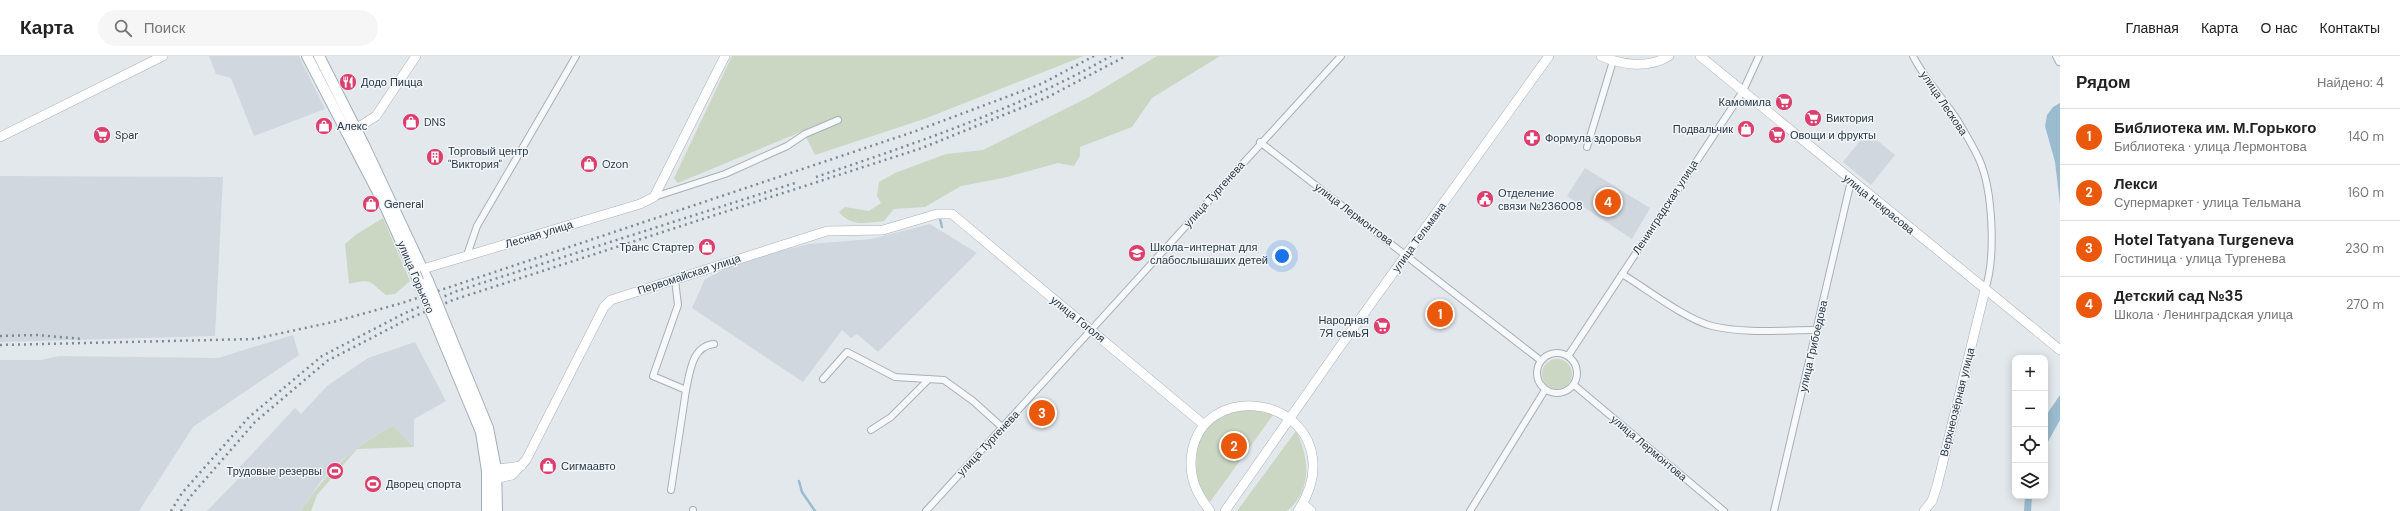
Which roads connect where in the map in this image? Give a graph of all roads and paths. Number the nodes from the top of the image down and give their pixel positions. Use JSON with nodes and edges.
{"nodes":[{"id":1,"x":164,"y":56,"type":"edge"},
{"id":2,"x":307,"y":56,"type":"edge"},
{"id":3,"x":319,"y":56,"type":"edge"},
{"id":4,"x":416,"y":56,"type":"edge"},
{"id":5,"x":576,"y":56,"type":"edge"},
{"id":6,"x":725,"y":56,"type":"edge"},
{"id":7,"x":1341,"y":56,"type":"edge"},
{"id":8,"x":1549,"y":56,"type":"edge"},
{"id":9,"x":1601,"y":56,"type":"edge"},
{"id":10,"x":1669,"y":56,"type":"edge"},
{"id":11,"x":1700,"y":56,"type":"edge"},
{"id":12,"x":1759,"y":56,"type":"edge"},
{"id":13,"x":1913,"y":56,"type":"edge"},
{"id":14,"x":2056,"y":56,"type":"edge"},
{"id":15,"x":1613,"y":61,"type":"junction"},
{"id":16,"x":2059,"y":62,"type":"dead end"},
{"id":17,"x":1743,"y":92,"type":"junction"},
{"id":18,"x":838,"y":120,"type":"dead end"},
{"id":19,"x":352,"y":132,"type":"junction"},
{"id":20,"x":0,"y":137,"type":"edge"},
{"id":21,"x":1260,"y":142,"type":"junction"},
{"id":22,"x":1587,"y":148,"type":"dead end"},
{"id":23,"x":1851,"y":181,"type":"junction"},
{"id":24,"x":654,"y":197,"type":"junction"},
{"id":25,"x":952,"y":214,"type":"joint"},
{"id":26,"x":1406,"y":254,"type":"junction"},
{"id":27,"x":467,"y":255,"type":"junction"},
{"id":28,"x":419,"y":271,"type":"junction"},
{"id":29,"x":1622,"y":274,"type":"junction"},
{"id":30,"x":675,"y":280,"type":"junction"},
{"id":31,"x":1985,"y":290,"type":"junction"},
{"id":32,"x":1816,"y":330,"type":"junction"},
{"id":33,"x":1092,"y":331,"type":"junction"},
{"id":34,"x":714,"y":344,"type":"dead end"},
{"id":35,"x":2060,"y":350,"type":"edge"},
{"id":36,"x":1568,"y":356,"type":"junction"},
{"id":37,"x":1540,"y":360,"type":"junction"},
{"id":38,"x":823,"y":378,"type":"dead end"},
{"id":39,"x":929,"y":379,"type":"junction"},
{"id":40,"x":1574,"y":385,"type":"junction"},
{"id":41,"x":686,"y":390,"type":"junction"},
{"id":42,"x":1545,"y":390,"type":"junction"},
{"id":43,"x":1290,"y":418,"type":"junction"},
{"id":44,"x":1204,"y":424,"type":"junction"},
{"id":45,"x":1003,"y":428,"type":"junction"},
{"id":46,"x":871,"y":430,"type":"dead end"},
{"id":47,"x":492,"y":475,"type":"junction"},
{"id":48,"x":672,"y":490,"type":"dead end"},
{"id":49,"x":1300,"y":508,"type":"edge"},
{"id":50,"x":487,"y":511,"type":"edge"},
{"id":51,"x":496,"y":511,"type":"edge"},
{"id":52,"x":926,"y":511,"type":"edge"},
{"id":53,"x":1210,"y":511,"type":"edge"},
{"id":54,"x":1225,"y":511,"type":"edge"},
{"id":55,"x":1311,"y":511,"type":"edge"},
{"id":56,"x":1470,"y":511,"type":"edge"},
{"id":57,"x":1724,"y":511,"type":"edge"},
{"id":58,"x":1774,"y":511,"type":"edge"},
{"id":59,"x":1924,"y":511,"type":"edge"}],
"edges":[{"from":1,"to":20,"type":"street"},
{"from":2,"to":19,"type":"main road","name":"улица Горького"},
{"from":3,"to":19,"type":"main road","name":"улица Горького"},
{"from":4,"to":19,"type":"street"},
{"from":5,"to":27,"type":"street"},
{"from":6,"to":24,"type":"street"},
{"from":7,"to":21,"type":"street","name":"улица Тургенева"},
{"from":8,"to":26,"type":"street","name":"улица Тельмана"},
{"from":9,"to":15,"type":"street"},
{"from":10,"to":15,"type":"street"},
{"from":11,"to":17,"type":"street","name":"улица Некрасова"},
{"from":12,"to":17,"type":"street","name":"Ленинградская улица"},
{"from":13,"to":31,"type":"street","name":"улица Лескова"},
{"from":14,"to":16,"type":"street"},
{"from":15,"to":22,"type":"street"},
{"from":17,"to":23,"type":"street","name":"улица Некрасова"},
{"from":17,"to":29,"type":"street","name":"Ленинградская улица"},
{"from":18,"to":24,"type":"street","name":"Лесная улица"},
{"from":19,"to":28,"type":"main road","name":"улица Горького"},
{"from":21,"to":26,"type":"street","name":"улица Лермонтова"},
{"from":21,"to":33,"type":"street","name":"улица Тургенева"},
{"from":23,"to":31,"type":"street","name":"улица Некрасова"},
{"from":23,"to":32,"type":"street","name":"улица Грибоедова"},
{"from":24,"to":27,"type":"street","name":"Лесная улица"},
{"from":25,"to":30,"type":"street","name":"Первомайская улица"},
{"from":25,"to":33,"type":"street","name":"улица Гоголя"},
{"from":26,"to":37,"type":"street","name":"улица Лермонтова"},
{"from":26,"to":43,"type":"street","name":"улица Тельмана"},
{"from":27,"to":28,"type":"street","name":"Лесная улица"},
{"from":28,"to":47,"type":"main road","name":"улица Горького","bridge":true},
{"from":29,"to":32,"type":"street"},
{"from":29,"to":36,"type":"street","name":"Ленинградская улица"},
{"from":30,"to":41,"type":"street"},
{"from":30,"to":47,"type":"street","name":"Первомайская улица"},
{"from":31,"to":35,"type":"street","name":"улица Некрасова"},
{"from":31,"to":59,"type":"street","name":"Верхнеозёрная улица"},
{"from":32,"to":58,"type":"street","name":"улица Грибоедова"},
{"from":33,"to":44,"type":"street","name":"улица Гоголя"},
{"from":33,"to":45,"type":"street","name":"улица Тургенева"},
{"from":34,"to":41,"type":"street"},
{"from":36,"to":37,"type":"street"},
{"from":36,"to":40,"type":"street"},
{"from":37,"to":42,"type":"street"},
{"from":38,"to":39,"type":"street"},
{"from":39,"to":45,"type":"street"},
{"from":39,"to":46,"type":"street"},
{"from":40,"to":42,"type":"street"},
{"from":40,"to":57,"type":"street","name":"улица Лермонтова"},
{"from":41,"to":48,"type":"street"},
{"from":42,"to":56,"type":"street"},
{"from":43,"to":44,"type":"street"},
{"from":43,"to":49,"type":"street"},
{"from":43,"to":54,"type":"street","name":"улица Тельмана"},
{"from":44,"to":53,"type":"street"},
{"from":45,"to":52,"type":"street","name":"улица Тургенева"},
{"from":47,"to":50,"type":"main road","name":"улица Горького"},
{"from":47,"to":51,"type":"main road","name":"улица Горького"},
{"from":49,"to":55,"type":"street"}]}
